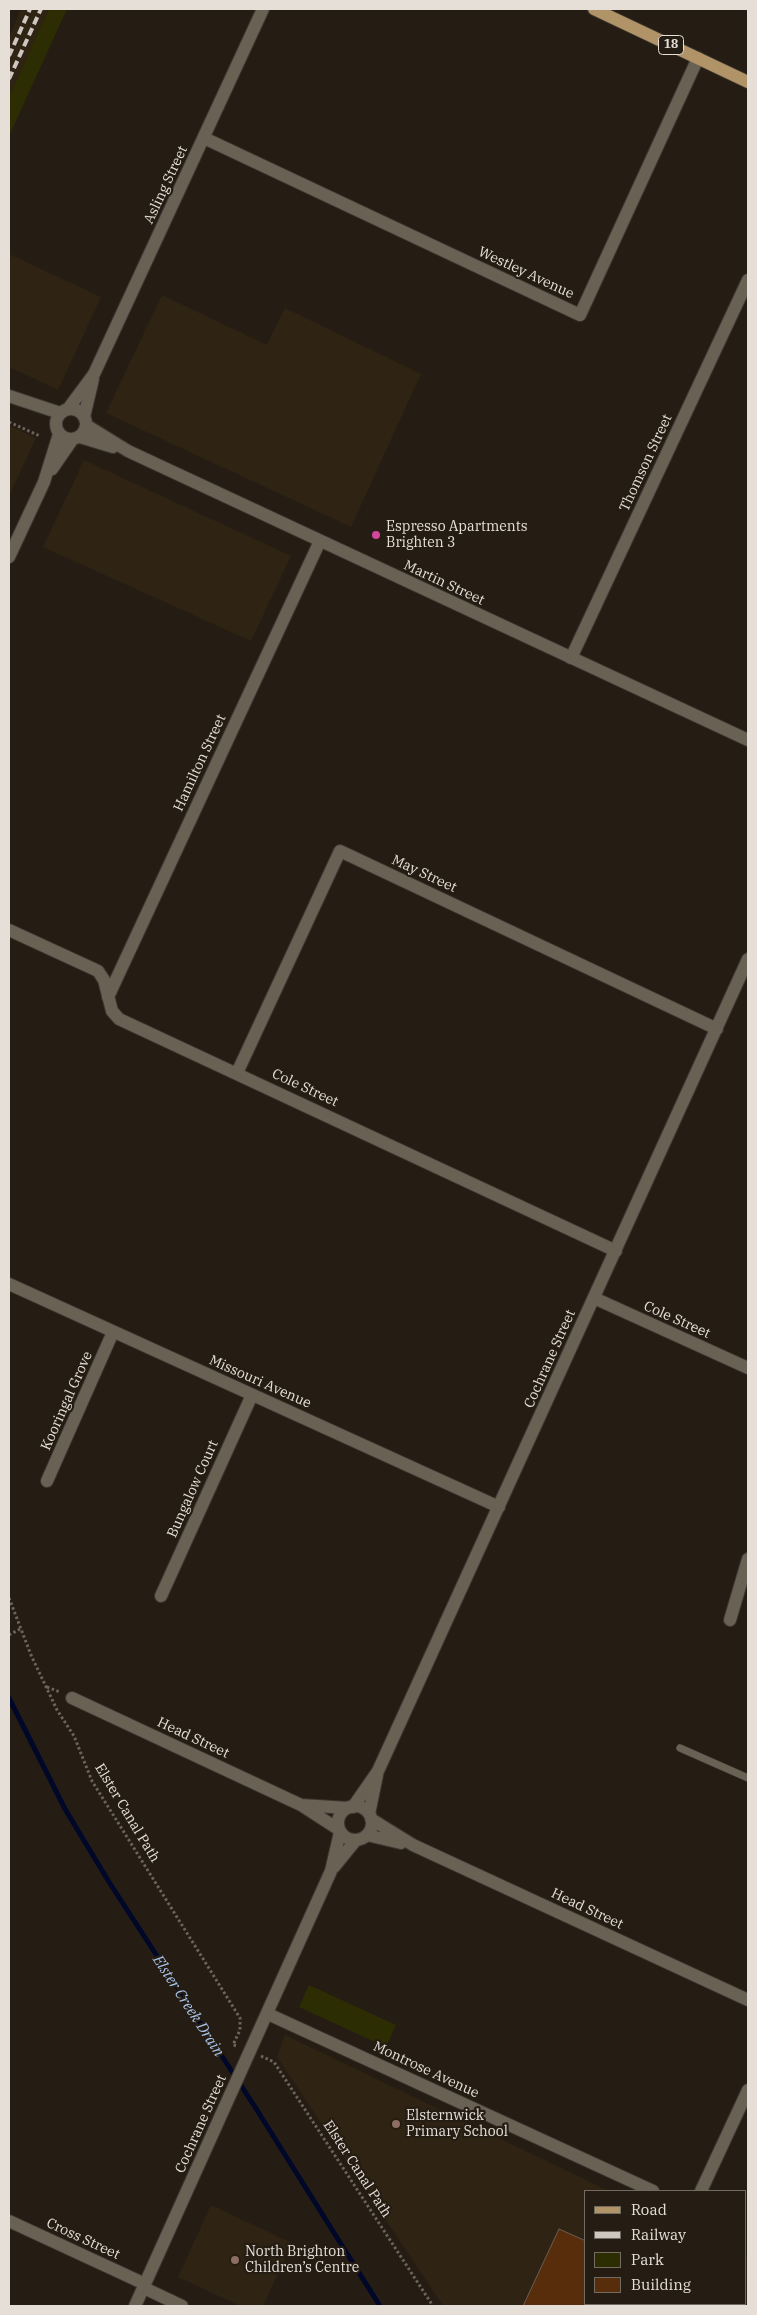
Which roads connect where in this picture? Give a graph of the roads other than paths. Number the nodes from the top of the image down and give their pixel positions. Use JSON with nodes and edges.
{"nodes":[{"id":1,"x":264,"y":9,"type":"edge"},
{"id":2,"x":594,"y":9,"type":"edge"},
{"id":3,"x":613,"y":13,"type":"edge"},
{"id":4,"x":698,"y":58,"type":"junction"},
{"id":5,"x":748,"y":82,"type":"edge"},
{"id":6,"x":204,"y":138,"type":"junction"},
{"id":7,"x":748,"y":280,"type":"edge"},
{"id":8,"x":94,"y":374,"type":"junction"},
{"id":9,"x":9,"y":396,"type":"edge"},
{"id":10,"x":21,"y":401,"type":"junction"},
{"id":11,"x":64,"y":411,"type":"junction"},
{"id":12,"x":85,"y":421,"type":"junction"},
{"id":13,"x":58,"y":430,"type":"junction"},
{"id":14,"x":76,"y":438,"type":"junction"},
{"id":15,"x":128,"y":451,"type":"junction"},
{"id":16,"x":44,"y":482,"type":"junction"},
{"id":17,"x":13,"y":537,"type":"edge"},
{"id":18,"x":320,"y":541,"type":"junction"},
{"id":19,"x":9,"y":556,"type":"edge"},
{"id":20,"x":571,"y":658,"type":"junction"},
{"id":21,"x":748,"y":740,"type":"edge"},
{"id":22,"x":9,"y":930,"type":"edge"},
{"id":23,"x":748,"y":959,"type":"edge"},
{"id":24,"x":108,"y":997,"type":"junction"},
{"id":25,"x":717,"y":1029,"type":"junction"},
{"id":26,"x":237,"y":1073,"type":"junction"},
{"id":27,"x":616,"y":1251,"type":"junction"},
{"id":28,"x":9,"y":1284,"type":"edge"},
{"id":29,"x":594,"y":1298,"type":"junction"},
{"id":30,"x":113,"y":1332,"type":"junction"},
{"id":31,"x":748,"y":1368,"type":"edge"},
{"id":32,"x":252,"y":1395,"type":"junction"},
{"id":33,"x":47,"y":1481,"type":"dead end"},
{"id":34,"x":500,"y":1507,"type":"junction"},
{"id":35,"x":748,"y":1559,"type":"edge"},
{"id":36,"x":161,"y":1596,"type":"dead end"},
{"id":37,"x":730,"y":1620,"type":"dead end"},
{"id":38,"x":72,"y":1698,"type":"dead end"},
{"id":39,"x":680,"y":1748,"type":"dead end"},
{"id":40,"x":378,"y":1771,"type":"junction"},
{"id":41,"x":748,"y":1778,"type":"edge"},
{"id":42,"x":302,"y":1804,"type":"junction"},
{"id":43,"x":351,"y":1807,"type":"junction"},
{"id":44,"x":370,"y":1817,"type":"junction"},
{"id":45,"x":339,"y":1830,"type":"junction"},
{"id":46,"x":361,"y":1838,"type":"junction"},
{"id":47,"x":413,"y":1845,"type":"junction"},
{"id":48,"x":331,"y":1871,"type":"junction"},
{"id":49,"x":748,"y":2000,"type":"edge"},
{"id":50,"x":268,"y":2014,"type":"junction"},
{"id":51,"x":748,"y":2090,"type":"edge"},
{"id":52,"x":651,"y":2190,"type":"edge"},
{"id":53,"x":701,"y":2190,"type":"edge"},
{"id":54,"x":9,"y":2221,"type":"edge"},
{"id":55,"x":144,"y":2286,"type":"junction"},
{"id":56,"x":135,"y":2306,"type":"edge"},
{"id":57,"x":182,"y":2306,"type":"edge"}],
"edges":[{"from":1,"to":6,"type":"street","name":"Asling Street"},
{"from":2,"to":3,"type":"main road","number":"18"},
{"from":3,"to":4,"type":"main road","number":"18"},
{"from":4,"to":5,"type":"main road","number":"18"},
{"from":4,"to":6,"type":"street","name":"Westley Avenue"},
{"from":6,"to":8,"type":"street","name":"Asling Street"},
{"from":7,"to":20,"type":"street","name":"Thomson Street"},
{"from":8,"to":11,"type":"street","name":"Asling Street"},
{"from":8,"to":12,"type":"street","name":"Asling Street"},
{"from":9,"to":10,"type":"street"},
{"from":10,"to":11,"type":"street"},
{"from":10,"to":13,"type":"street"},
{"from":11,"to":12,"type":"street","name":"Martin Street"},
{"from":11,"to":13,"type":"street","name":"Asling Street"},
{"from":12,"to":14,"type":"street","name":"Asling Street"},
{"from":12,"to":15,"type":"street","name":"Martin Street"},
{"from":13,"to":14,"type":"street","name":"Martin Street"},
{"from":13,"to":16,"type":"street"},
{"from":14,"to":15,"type":"street","name":"Martin Street"},
{"from":14,"to":16,"type":"street"},
{"from":15,"to":18,"type":"street","name":"Martin Street"},
{"from":16,"to":17,"type":"street"},
{"from":17,"to":19,"type":"street"},
{"from":18,"to":20,"type":"street","name":"Martin Street"},
{"from":18,"to":24,"type":"street","name":"Hamilton Street"},
{"from":20,"to":21,"type":"street","name":"Martin Street"},
{"from":22,"to":24,"type":"street","name":"Cole Street"},
{"from":23,"to":25,"type":"street","name":"Cochrane Street"},
{"from":24,"to":26,"type":"street","name":"Cole Street"},
{"from":25,"to":26,"type":"street","name":"May Street"},
{"from":25,"to":27,"type":"street","name":"Cochrane Street"},
{"from":26,"to":27,"type":"street","name":"Cole Street"},
{"from":27,"to":29,"type":"street","name":"Cochrane Street"},
{"from":28,"to":30,"type":"street","name":"Missouri Avenue"},
{"from":29,"to":31,"type":"street","name":"Cole Street"},
{"from":29,"to":34,"type":"street","name":"Cochrane Street"},
{"from":30,"to":32,"type":"street","name":"Missouri Avenue"},
{"from":30,"to":33,"type":"street","name":"Kooringal Grove"},
{"from":32,"to":34,"type":"street","name":"Missouri Avenue"},
{"from":32,"to":36,"type":"street","name":"Bungalow Court"},
{"from":34,"to":40,"type":"street","name":"Cochrane Street"},
{"from":35,"to":37,"type":"street"},
{"from":38,"to":42,"type":"street","name":"Head Street"},
{"from":39,"to":41,"type":"lane"},
{"from":40,"to":43,"type":"street","name":"Cochrane Street"},
{"from":40,"to":44,"type":"street","name":"Cochrane Street"},
{"from":42,"to":43,"type":"street","name":"Head Street"},
{"from":42,"to":45,"type":"street","name":"Head Street"},
{"from":43,"to":44,"type":"street"},
{"from":43,"to":45,"type":"street"},
{"from":44,"to":46,"type":"street"},
{"from":44,"to":47,"type":"street","name":"Head Street"},
{"from":45,"to":46,"type":"street"},
{"from":45,"to":48,"type":"street","name":"Cochrane Street"},
{"from":46,"to":47,"type":"street","name":"Head Street"},
{"from":46,"to":48,"type":"street","name":"Cochrane Street"},
{"from":47,"to":49,"type":"street","name":"Head Street"},
{"from":48,"to":50,"type":"street","name":"Cochrane Street"},
{"from":50,"to":52,"type":"street","name":"Montrose Avenue"},
{"from":50,"to":55,"type":"street","name":"Cochrane Street"},
{"from":51,"to":53,"type":"street"},
{"from":54,"to":55,"type":"street","name":"Cross Street"},
{"from":55,"to":56,"type":"street","name":"Cochrane Street"},
{"from":55,"to":57,"type":"street","name":"Cross Street"}]}
